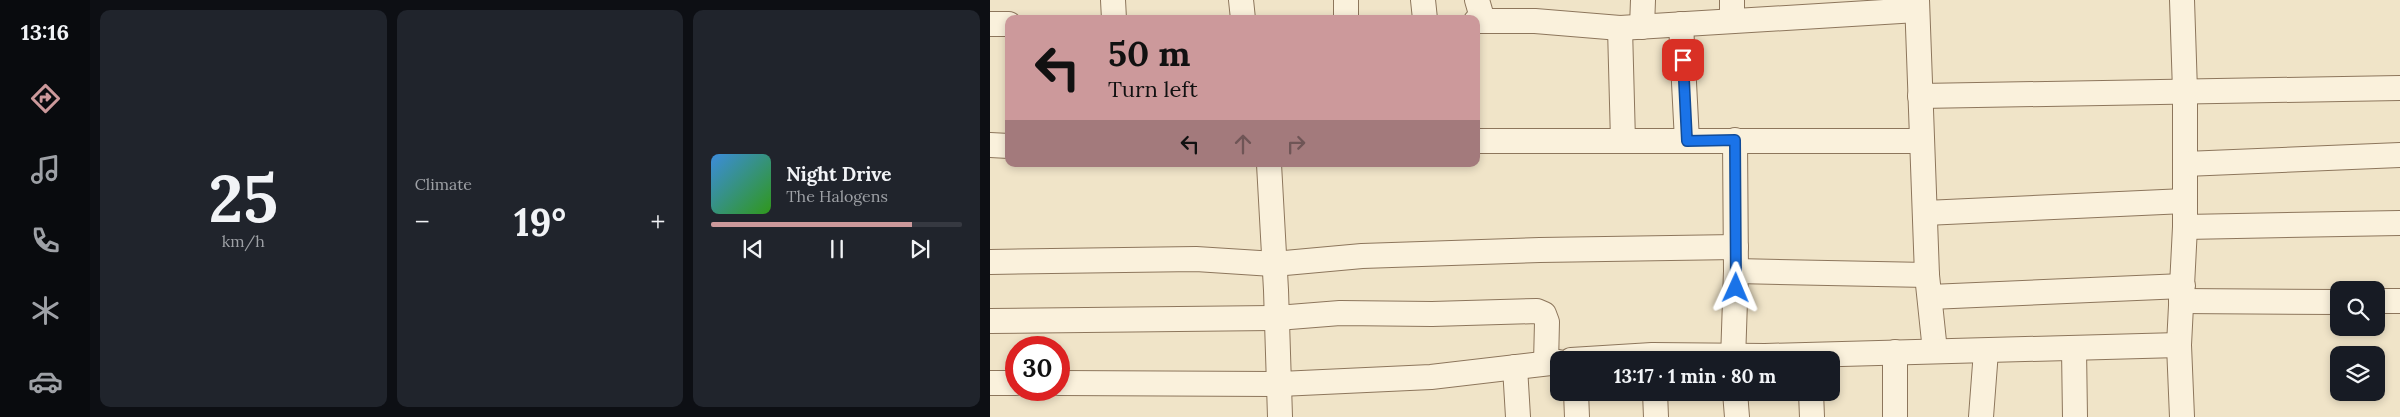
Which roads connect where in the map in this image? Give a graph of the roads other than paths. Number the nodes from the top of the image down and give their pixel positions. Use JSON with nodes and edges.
{"nodes":[{"id":1,"x":1113,"y":0,"type":"edge"},
{"id":2,"x":1240,"y":0,"type":"edge"},
{"id":3,"x":1346,"y":0,"type":"edge"},
{"id":4,"x":1423,"y":0,"type":"edge"},
{"id":5,"x":1643,"y":0,"type":"edge"},
{"id":6,"x":2182,"y":0,"type":"edge"},
{"id":7,"x":1917,"y":5,"type":"edge"},
{"id":8,"x":1732,"y":10,"type":"edge"},
{"id":9,"x":1479,"y":14,"type":"edge"},
{"id":10,"x":1114,"y":15,"type":"edge"},
{"id":11,"x":1242,"y":15,"type":"edge"},
{"id":12,"x":1346,"y":15,"type":"edge"},
{"id":13,"x":1425,"y":15,"type":"edge"},
{"id":14,"x":990,"y":24,"type":"edge"},
{"id":15,"x":1005,"y":24,"type":"edge"},
{"id":16,"x":1681,"y":24,"type":"junction"},
{"id":17,"x":1631,"y":27,"type":"junction"},
{"id":18,"x":2400,"y":88,"type":"edge"},
{"id":19,"x":2185,"y":91,"type":"junction"},
{"id":20,"x":1920,"y":96,"type":"junction"},
{"id":21,"x":1735,"y":140,"type":"junction"},
{"id":22,"x":1480,"y":141,"type":"edge"},
{"id":23,"x":1623,"y":141,"type":"junction"},
{"id":24,"x":1687,"y":141,"type":"junction"},
{"id":25,"x":1922,"y":141,"type":"junction"},
{"id":26,"x":990,"y":146,"type":"edge"},
{"id":27,"x":1005,"y":146,"type":"edge"},
{"id":28,"x":2400,"y":155,"type":"edge"},
{"id":29,"x":2185,"y":164,"type":"junction"},
{"id":30,"x":1269,"y":167,"type":"edge"},
{"id":31,"x":2185,"y":200,"type":"junction"},
{"id":32,"x":1925,"y":213,"type":"junction"},
{"id":33,"x":2400,"y":223,"type":"edge"},
{"id":34,"x":2185,"y":227,"type":"junction"},
{"id":35,"x":1736,"y":247,"type":"junction"},
{"id":36,"x":990,"y":262,"type":"edge"},
{"id":37,"x":1274,"y":264,"type":"junction"},
{"id":38,"x":1736,"y":271,"type":"junction"},
{"id":39,"x":1929,"y":286,"type":"junction"},
{"id":40,"x":2182,"y":294,"type":"junction"},
{"id":41,"x":2385,"y":301,"type":"edge"},
{"id":42,"x":2400,"y":301,"type":"edge"},
{"id":43,"x":2330,"y":302,"type":"edge"},
{"id":44,"x":1277,"y":318,"type":"junction"},
{"id":45,"x":990,"y":321,"type":"edge"},
{"id":46,"x":2178,"y":345,"type":"junction"},
{"id":47,"x":2074,"y":349,"type":"junction"},
{"id":48,"x":1550,"y":351,"type":"edge"},
{"id":49,"x":1733,"y":351,"type":"edge"},
{"id":50,"x":1935,"y":351,"type":"junction"},
{"id":51,"x":1986,"y":351,"type":"junction"},
{"id":52,"x":1895,"y":352,"type":"junction"},
{"id":53,"x":1840,"y":355,"type":"edge"},
{"id":54,"x":1550,"y":362,"type":"edge"},
{"id":55,"x":1515,"y":367,"type":"junction"},
{"id":56,"x":990,"y":383,"type":"edge"},
{"id":57,"x":1005,"y":383,"type":"edge"},
{"id":58,"x":1070,"y":383,"type":"edge"},
{"id":59,"x":1280,"y":384,"type":"junction"},
{"id":60,"x":1576,"y":401,"type":"edge"},
{"id":61,"x":1655,"y":401,"type":"edge"},
{"id":62,"x":1736,"y":401,"type":"edge"},
{"id":63,"x":1811,"y":401,"type":"edge"},
{"id":64,"x":1280,"y":417,"type":"edge"},
{"id":65,"x":1518,"y":417,"type":"edge"},
{"id":66,"x":1577,"y":417,"type":"edge"},
{"id":67,"x":1656,"y":417,"type":"edge"},
{"id":68,"x":1737,"y":417,"type":"edge"},
{"id":69,"x":1812,"y":417,"type":"edge"},
{"id":70,"x":1895,"y":417,"type":"edge"},
{"id":71,"x":1981,"y":417,"type":"edge"},
{"id":72,"x":2075,"y":417,"type":"edge"},
{"id":73,"x":2182,"y":417,"type":"edge"}],
"edges":[{"from":1,"to":10,"type":"street"},
{"from":2,"to":11,"type":"street"},
{"from":3,"to":12,"type":"street"},
{"from":4,"to":13,"type":"street"},
{"from":5,"to":17,"type":"street"},
{"from":6,"to":19,"type":"street"},
{"from":7,"to":8,"type":"street"},
{"from":7,"to":20,"type":"street"},
{"from":8,"to":16,"type":"street"},
{"from":9,"to":17,"type":"street"},
{"from":14,"to":15,"type":"street"},
{"from":16,"to":17,"type":"street"},
{"from":16,"to":24,"type":"street"},
{"from":17,"to":23,"type":"street"},
{"from":18,"to":19,"type":"street"},
{"from":19,"to":20,"type":"street"},
{"from":19,"to":29,"type":"street"},
{"from":20,"to":25,"type":"street"},
{"from":21,"to":24,"type":"street"},
{"from":21,"to":25,"type":"street"},
{"from":21,"to":35,"type":"street"},
{"from":22,"to":23,"type":"street"},
{"from":23,"to":24,"type":"street"},
{"from":25,"to":32,"type":"street"},
{"from":26,"to":27,"type":"street"},
{"from":28,"to":29,"type":"street"},
{"from":29,"to":31,"type":"street"},
{"from":30,"to":37,"type":"street"},
{"from":31,"to":32,"type":"street"},
{"from":31,"to":34,"type":"street"},
{"from":32,"to":39,"type":"street"},
{"from":33,"to":34,"type":"street"},
{"from":34,"to":40,"type":"street"},
{"from":35,"to":37,"type":"street"},
{"from":35,"to":38,"type":"street"},
{"from":36,"to":37,"type":"street"},
{"from":37,"to":44,"type":"street"},
{"from":38,"to":39,"type":"street"},
{"from":38,"to":49,"type":"street"},
{"from":39,"to":40,"type":"street"},
{"from":39,"to":50,"type":"street"},
{"from":40,"to":43,"type":"street"},
{"from":40,"to":46,"type":"street"},
{"from":41,"to":42,"type":"street"},
{"from":44,"to":45,"type":"street"},
{"from":44,"to":48,"type":"street"},
{"from":44,"to":59,"type":"street"},
{"from":46,"to":47,"type":"street"},
{"from":46,"to":73,"type":"street"},
{"from":47,"to":51,"type":"street"},
{"from":47,"to":72,"type":"street"},
{"from":50,"to":51,"type":"street"},
{"from":50,"to":52,"type":"street"},
{"from":51,"to":71,"type":"street"},
{"from":52,"to":53,"type":"street"},
{"from":52,"to":70,"type":"street"},
{"from":54,"to":55,"type":"street"},
{"from":55,"to":59,"type":"street"},
{"from":55,"to":65,"type":"street"},
{"from":56,"to":57,"type":"street"},
{"from":58,"to":59,"type":"street"},
{"from":59,"to":64,"type":"street"},
{"from":60,"to":66,"type":"street"},
{"from":61,"to":67,"type":"street"},
{"from":62,"to":68,"type":"street"},
{"from":63,"to":69,"type":"street"}]}
